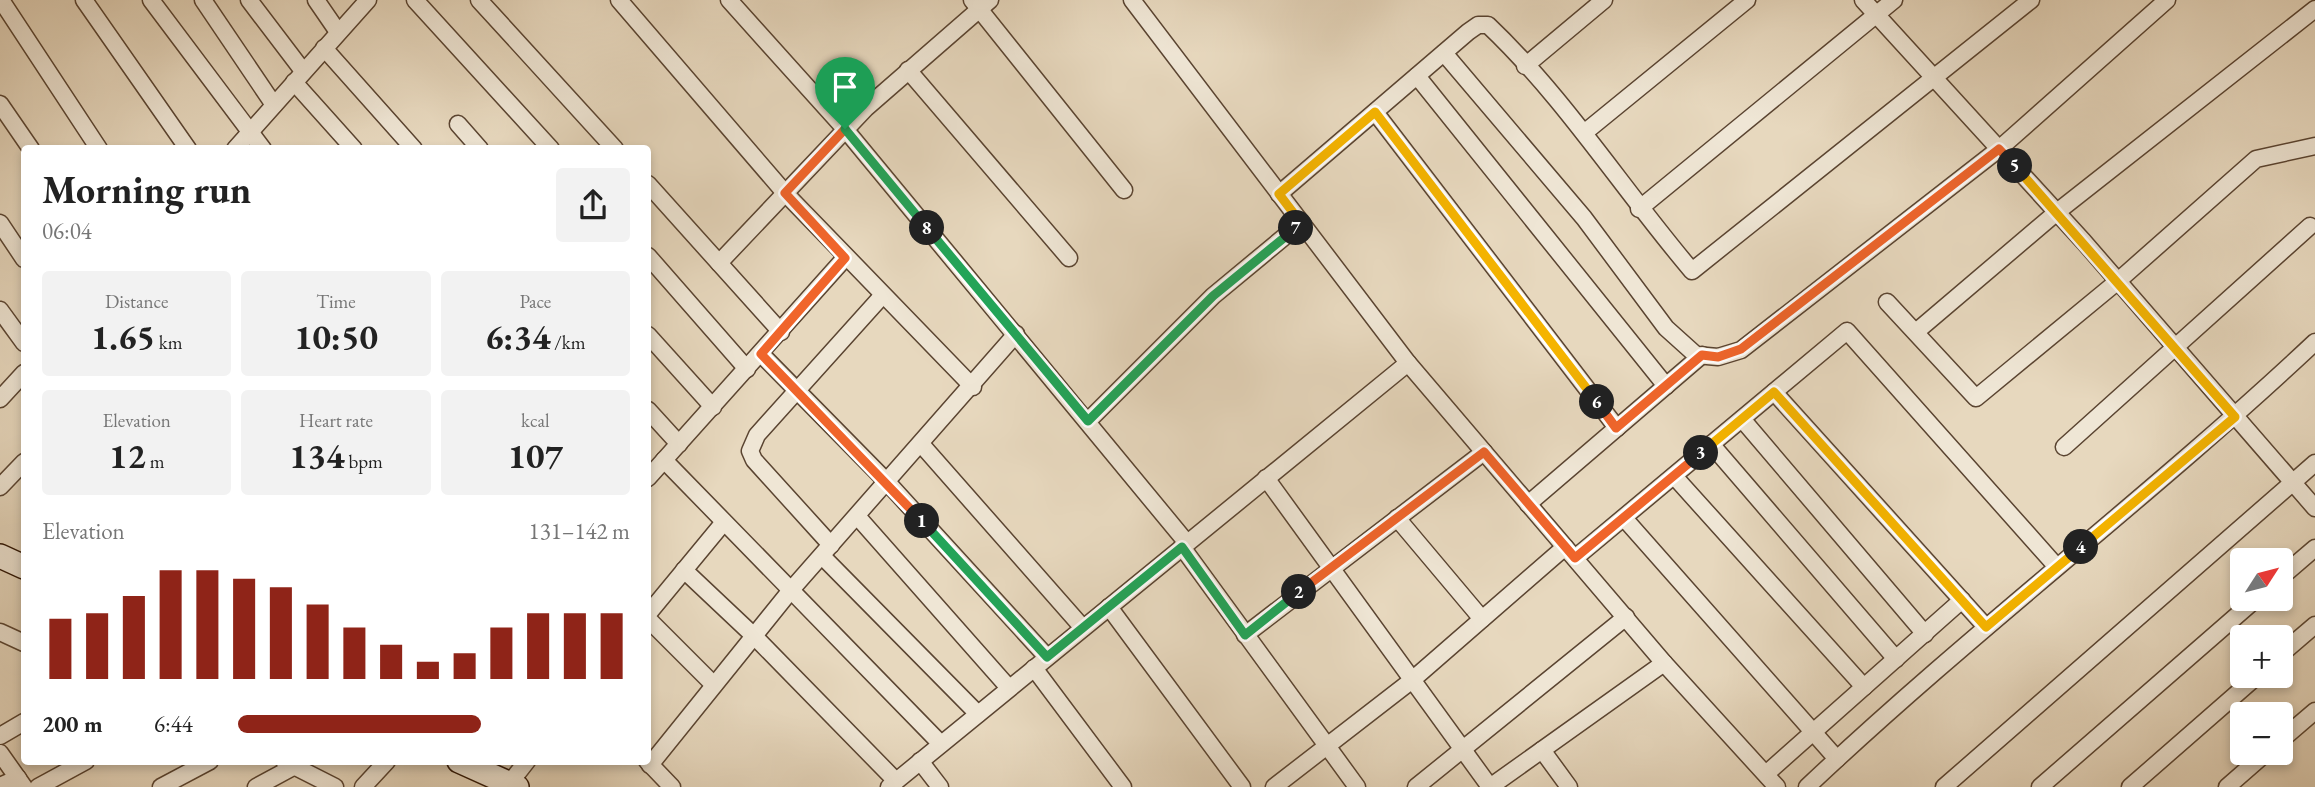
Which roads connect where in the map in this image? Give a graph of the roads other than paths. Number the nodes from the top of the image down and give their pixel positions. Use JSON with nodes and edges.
{"nodes":[{"id":1,"x":1,"y":0,"type":"edge"},
{"id":2,"x":84,"y":0,"type":"edge"},
{"id":3,"x":151,"y":0,"type":"edge"},
{"id":4,"x":203,"y":0,"type":"edge"},
{"id":5,"x":249,"y":0,"type":"edge"},
{"id":6,"x":316,"y":0,"type":"edge"},
{"id":7,"x":368,"y":0,"type":"edge"},
{"id":8,"x":415,"y":0,"type":"edge"},
{"id":9,"x":479,"y":0,"type":"edge"},
{"id":10,"x":619,"y":0,"type":"edge"},
{"id":11,"x":729,"y":0,"type":"edge"},
{"id":12,"x":1132,"y":0,"type":"edge"},
{"id":13,"x":1604,"y":0,"type":"edge"},
{"id":14,"x":1746,"y":0,"type":"edge"},
{"id":15,"x":1863,"y":0,"type":"edge"},
{"id":16,"x":1894,"y":0,"type":"edge"},
{"id":17,"x":2031,"y":0,"type":"edge"},
{"id":18,"x":2167,"y":0,"type":"edge"},
{"id":19,"x":980,"y":3,"type":"edge"},
{"id":20,"x":2315,"y":9,"type":"edge"},
{"id":21,"x":1876,"y":15,"type":"junction"},
{"id":22,"x":338,"y":32,"type":"junction"},
{"id":23,"x":324,"y":48,"type":"junction"},
{"id":24,"x":1444,"y":53,"type":"junction"},
{"id":25,"x":1525,"y":66,"type":"junction"},
{"id":26,"x":908,"y":70,"type":"junction"},
{"id":27,"x":1417,"y":76,"type":"junction"},
{"id":28,"x":299,"y":77,"type":"junction"},
{"id":29,"x":1935,"y":79,"type":"junction"},
{"id":30,"x":0,"y":104,"type":"edge"},
{"id":31,"x":274,"y":105,"type":"junction"},
{"id":32,"x":1375,"y":112,"type":"junction"},
{"id":33,"x":458,"y":124,"type":"dead end"},
{"id":34,"x":845,"y":129,"type":"junction"},
{"id":35,"x":249,"y":133,"type":"junction"},
{"id":36,"x":1584,"y":133,"type":"junction"},
{"id":37,"x":28,"y":145,"type":"edge"},
{"id":38,"x":96,"y":145,"type":"edge"},
{"id":39,"x":185,"y":145,"type":"edge"},
{"id":40,"x":238,"y":145,"type":"edge"},
{"id":41,"x":260,"y":145,"type":"edge"},
{"id":42,"x":351,"y":145,"type":"edge"},
{"id":43,"x":410,"y":145,"type":"edge"},
{"id":44,"x":476,"y":145,"type":"edge"},
{"id":45,"x":547,"y":145,"type":"edge"},
{"id":46,"x":611,"y":145,"type":"edge"},
{"id":47,"x":2315,"y":146,"type":"edge"},
{"id":48,"x":1999,"y":149,"type":"junction"},
{"id":49,"x":651,"y":187,"type":"edge"},
{"id":50,"x":1124,"y":190,"type":"dead end"},
{"id":51,"x":785,"y":193,"type":"junction"},
{"id":52,"x":1279,"y":194,"type":"junction"},
{"id":53,"x":1639,"y":209,"type":"junction"},
{"id":54,"x":2057,"y":212,"type":"junction"},
{"id":55,"x":0,"y":223,"type":"edge"},
{"id":56,"x":1301,"y":223,"type":"junction"},
{"id":57,"x":2310,"y":226,"type":"dead end"},
{"id":58,"x":21,"y":254,"type":"edge"},
{"id":59,"x":845,"y":258,"type":"junction"},
{"id":60,"x":1069,"y":258,"type":"dead end"},
{"id":61,"x":651,"y":259,"type":"edge"},
{"id":62,"x":719,"y":263,"type":"junction"},
{"id":63,"x":2118,"y":281,"type":"junction"},
{"id":64,"x":882,"y":296,"type":"junction"},
{"id":65,"x":1887,"y":302,"type":"dead end"},
{"id":66,"x":0,"y":310,"type":"edge"},
{"id":67,"x":1917,"y":331,"type":"junction"},
{"id":68,"x":781,"y":332,"type":"junction"},
{"id":69,"x":1016,"y":334,"type":"junction"},
{"id":70,"x":651,"y":338,"type":"edge"},
{"id":71,"x":21,"y":339,"type":"edge"},
{"id":72,"x":2315,"y":342,"type":"edge"},
{"id":73,"x":2174,"y":347,"type":"junction"},
{"id":74,"x":761,"y":354,"type":"junction"},
{"id":75,"x":1702,"y":355,"type":"junction"},
{"id":76,"x":1408,"y":363,"type":"junction"},
{"id":77,"x":747,"y":369,"type":"junction"},
{"id":78,"x":21,"y":376,"type":"edge"},
{"id":79,"x":1666,"y":386,"type":"junction"},
{"id":80,"x":972,"y":387,"type":"junction"},
{"id":81,"x":797,"y":390,"type":"junction"},
{"id":82,"x":1774,"y":392,"type":"junction"},
{"id":83,"x":0,"y":399,"type":"edge"},
{"id":84,"x":713,"y":407,"type":"junction"},
{"id":85,"x":651,"y":413,"type":"edge"},
{"id":86,"x":2235,"y":417,"type":"junction"},
{"id":87,"x":1742,"y":419,"type":"junction"},
{"id":88,"x":1088,"y":421,"type":"junction"},
{"id":89,"x":1616,"y":428,"type":"junction"},
{"id":90,"x":679,"y":444,"type":"junction"},
{"id":91,"x":921,"y":444,"type":"junction"},
{"id":92,"x":1712,"y":444,"type":"junction"},
{"id":93,"x":2064,"y":447,"type":"dead end"},
{"id":94,"x":1484,"y":452,"type":"junction"},
{"id":95,"x":664,"y":460,"type":"junction"},
{"id":96,"x":2315,"y":463,"type":"edge"},
{"id":97,"x":21,"y":465,"type":"edge"},
{"id":98,"x":651,"y":475,"type":"edge"},
{"id":99,"x":1674,"y":476,"type":"junction"},
{"id":100,"x":1266,"y":478,"type":"junction"},
{"id":101,"x":887,"y":482,"type":"junction"},
{"id":102,"x":2292,"y":483,"type":"junction"},
{"id":103,"x":0,"y":486,"type":"edge"},
{"id":104,"x":1528,"y":503,"type":"junction"},
{"id":105,"x":2315,"y":508,"type":"edge"},
{"id":106,"x":857,"y":516,"type":"junction"},
{"id":107,"x":1397,"y":517,"type":"junction"},
{"id":108,"x":1624,"y":518,"type":"junction"},
{"id":109,"x":724,"y":522,"type":"junction"},
{"id":110,"x":1184,"y":545,"type":"junction"},
{"id":111,"x":2315,"y":548,"type":"edge"},
{"id":112,"x":826,"y":550,"type":"junction"},
{"id":113,"x":1570,"y":553,"type":"junction"},
{"id":114,"x":0,"y":556,"type":"edge"},
{"id":115,"x":21,"y":566,"type":"edge"},
{"id":116,"x":2057,"y":567,"type":"junction"},
{"id":117,"x":2293,"y":567,"type":"edge"},
{"id":118,"x":1329,"y":568,"type":"junction"},
{"id":119,"x":684,"y":570,"type":"junction"},
{"id":120,"x":791,"y":590,"type":"junction"},
{"id":121,"x":1962,"y":600,"type":"junction"},
{"id":122,"x":1109,"y":607,"type":"junction"},
{"id":123,"x":2242,"y":611,"type":"edge"},
{"id":124,"x":651,"y":613,"type":"edge"},
{"id":125,"x":1626,"y":617,"type":"junction"},
{"id":126,"x":1482,"y":619,"type":"junction"},
{"id":127,"x":651,"y":620,"type":"edge"},
{"id":128,"x":2315,"y":626,"type":"edge"},
{"id":129,"x":1986,"y":627,"type":"junction"},
{"id":130,"x":1083,"y":628,"type":"junction"},
{"id":131,"x":0,"y":632,"type":"edge"},
{"id":132,"x":1925,"y":634,"type":"junction"},
{"id":133,"x":1245,"y":635,"type":"junction"},
{"id":134,"x":754,"y":636,"type":"junction"},
{"id":135,"x":21,"y":642,"type":"edge"},
{"id":136,"x":2293,"y":645,"type":"edge"},
{"id":137,"x":1047,"y":657,"type":"junction"},
{"id":138,"x":1896,"y":659,"type":"junction"},
{"id":139,"x":1664,"y":663,"type":"junction"},
{"id":140,"x":1034,"y":668,"type":"junction"},
{"id":141,"x":1411,"y":681,"type":"junction"},
{"id":142,"x":714,"y":685,"type":"junction"},
{"id":143,"x":1864,"y":687,"type":"junction"},
{"id":144,"x":1009,"y":688,"type":"junction"},
{"id":145,"x":2243,"y":688,"type":"edge"},
{"id":146,"x":2315,"y":711,"type":"edge"},
{"id":147,"x":978,"y":714,"type":"junction"},
{"id":148,"x":21,"y":724,"type":"edge"},
{"id":149,"x":2293,"y":730,"type":"edge"},
{"id":150,"x":1813,"y":732,"type":"junction"},
{"id":151,"x":0,"y":736,"type":"edge"},
{"id":152,"x":941,"y":744,"type":"junction"},
{"id":153,"x":1326,"y":746,"type":"junction"},
{"id":154,"x":1462,"y":749,"type":"junction"},
{"id":155,"x":1542,"y":750,"type":"junction"},
{"id":156,"x":0,"y":753,"type":"edge"},
{"id":157,"x":651,"y":759,"type":"edge"},
{"id":158,"x":1837,"y":759,"type":"junction"},
{"id":159,"x":920,"y":761,"type":"junction"},
{"id":160,"x":79,"y":765,"type":"edge"},
{"id":161,"x":202,"y":765,"type":"edge"},
{"id":162,"x":289,"y":765,"type":"edge"},
{"id":163,"x":292,"y":765,"type":"edge"},
{"id":164,"x":383,"y":765,"type":"edge"},
{"id":165,"x":469,"y":765,"type":"edge"},
{"id":166,"x":525,"y":765,"type":"edge"},
{"id":167,"x":650,"y":765,"type":"edge"},
{"id":168,"x":2252,"y":765,"type":"edge"},
{"id":169,"x":1767,"y":773,"type":"junction"},
{"id":170,"x":21,"y":782,"type":"edge"},
{"id":171,"x":892,"y":784,"type":"edge"},
{"id":172,"x":513,"y":785,"type":"edge"},
{"id":173,"x":0,"y":786,"type":"edge"},
{"id":174,"x":38,"y":787,"type":"edge"},
{"id":175,"x":161,"y":787,"type":"edge"},
{"id":176,"x":257,"y":787,"type":"edge"},
{"id":177,"x":335,"y":787,"type":"edge"},
{"id":178,"x":363,"y":787,"type":"edge"},
{"id":179,"x":672,"y":787,"type":"edge"},
{"id":180,"x":940,"y":787,"type":"edge"},
{"id":181,"x":1123,"y":787,"type":"edge"},
{"id":182,"x":1242,"y":787,"type":"edge"},
{"id":183,"x":1274,"y":787,"type":"edge"},
{"id":184,"x":1357,"y":787,"type":"edge"},
{"id":185,"x":1417,"y":787,"type":"edge"},
{"id":186,"x":1569,"y":787,"type":"edge"},
{"id":187,"x":1777,"y":787,"type":"edge"},
{"id":188,"x":1807,"y":787,"type":"edge"},
{"id":189,"x":1944,"y":787,"type":"edge"},
{"id":190,"x":2040,"y":787,"type":"edge"},
{"id":191,"x":2130,"y":787,"type":"edge"},
{"id":192,"x":2227,"y":787,"type":"edge"}],
"edges":[{"from":1,"to":38,"type":"street"},
{"from":2,"to":39,"type":"street"},
{"from":3,"to":35,"type":"street"},
{"from":4,"to":31,"type":"street"},
{"from":5,"to":28,"type":"street"},
{"from":6,"to":22,"type":"street"},
{"from":7,"to":22,"type":"street"},
{"from":8,"to":45,"type":"street"},
{"from":9,"to":46,"type":"street"},
{"from":10,"to":51,"type":"street"},
{"from":11,"to":34,"type":"street"},
{"from":12,"to":52,"type":"street"},
{"from":13,"to":25,"type":"street"},
{"from":14,"to":36,"type":"street"},
{"from":15,"to":21,"type":"street"},
{"from":16,"to":21,"type":"street"},
{"from":17,"to":29,"type":"street"},
{"from":18,"to":48,"type":"street"},
{"from":19,"to":26,"type":"street"},
{"from":19,"to":50,"type":"street"},
{"from":20,"to":54,"type":"street"},
{"from":21,"to":29,"type":"street"},
{"from":21,"to":53,"type":"street"},
{"from":22,"to":23,"type":"street"},
{"from":23,"to":28,"type":"street"},
{"from":23,"to":43,"type":"street"},
{"from":24,"to":25,"type":"street"},
{"from":24,"to":27,"type":"street"},
{"from":24,"to":75,"type":"street"},
{"from":25,"to":36,"type":"street"},
{"from":26,"to":34,"type":"street"},
{"from":26,"to":60,"type":"street"},
{"from":27,"to":32,"type":"street"},
{"from":27,"to":79,"type":"street"},
{"from":28,"to":31,"type":"street"},
{"from":28,"to":42,"type":"street"},
{"from":29,"to":48,"type":"street"},
{"from":29,"to":53,"type":"street"},
{"from":30,"to":37,"type":"street"},
{"from":31,"to":35,"type":"street"},
{"from":32,"to":52,"type":"street"},
{"from":32,"to":89,"type":"street"},
{"from":33,"to":44,"type":"street"},
{"from":34,"to":51,"type":"street"},
{"from":34,"to":69,"type":"street"},
{"from":35,"to":40,"type":"street"},
{"from":35,"to":41,"type":"street"},
{"from":36,"to":53,"type":"street"},
{"from":47,"to":63,"type":"street"},
{"from":48,"to":54,"type":"street"},
{"from":48,"to":75,"type":"street"},
{"from":49,"to":62,"type":"street"},
{"from":51,"to":59,"type":"street"},
{"from":51,"to":62,"type":"street"},
{"from":52,"to":56,"type":"street"},
{"from":54,"to":63,"type":"street"},
{"from":54,"to":67,"type":"street"},
{"from":55,"to":58,"type":"street"},
{"from":56,"to":76,"type":"street"},
{"from":56,"to":88,"type":"street"},
{"from":57,"to":73,"type":"street"},
{"from":59,"to":64,"type":"street"},
{"from":59,"to":68,"type":"street"},
{"from":61,"to":77,"type":"street"},
{"from":62,"to":68,"type":"street"},
{"from":63,"to":67,"type":"street"},
{"from":63,"to":73,"type":"street"},
{"from":64,"to":80,"type":"street"},
{"from":64,"to":81,"type":"street"},
{"from":65,"to":67,"type":"street"},
{"from":66,"to":71,"type":"street"},
{"from":68,"to":74,"type":"street"},
{"from":69,"to":80,"type":"street"},
{"from":69,"to":88,"type":"street"},
{"from":70,"to":84,"type":"street"},
{"from":72,"to":86,"type":"street"},
{"from":73,"to":86,"type":"street"},
{"from":73,"to":93,"type":"street"},
{"from":74,"to":77,"type":"street"},
{"from":74,"to":81,"type":"street"},
{"from":75,"to":79,"type":"street"},
{"from":76,"to":94,"type":"street"},
{"from":76,"to":100,"type":"street"},
{"from":77,"to":84,"type":"street"},
{"from":78,"to":83,"type":"street"},
{"from":79,"to":89,"type":"street"},
{"from":80,"to":91,"type":"street"},
{"from":81,"to":101,"type":"street"},
{"from":81,"to":112,"type":"street"},
{"from":82,"to":87,"type":"street"},
{"from":82,"to":116,"type":"street"},
{"from":82,"to":121,"type":"street"},
{"from":84,"to":90,"type":"street"},
{"from":85,"to":90,"type":"street"},
{"from":86,"to":102,"type":"street"},
{"from":86,"to":116,"type":"street"},
{"from":87,"to":92,"type":"street"},
{"from":87,"to":132,"type":"street"},
{"from":88,"to":110,"type":"street"},
{"from":89,"to":104,"type":"street"},
{"from":90,"to":95,"type":"street"},
{"from":91,"to":101,"type":"street"},
{"from":91,"to":130,"type":"street"},
{"from":92,"to":99,"type":"street"},
{"from":92,"to":138,"type":"street"},
{"from":94,"to":104,"type":"street"},
{"from":94,"to":107,"type":"street"},
{"from":95,"to":98,"type":"street"},
{"from":95,"to":109,"type":"street"},
{"from":96,"to":102,"type":"street"},
{"from":97,"to":103,"type":"street"},
{"from":99,"to":108,"type":"street"},
{"from":99,"to":143,"type":"street"},
{"from":100,"to":110,"type":"street"},
{"from":100,"to":118,"type":"street"},
{"from":101,"to":106,"type":"street"},
{"from":101,"to":137,"type":"street"},
{"from":102,"to":105,"type":"street"},
{"from":102,"to":189,"type":"street"},
{"from":104,"to":113,"type":"street"},
{"from":106,"to":112,"type":"street"},
{"from":106,"to":144,"type":"street"},
{"from":107,"to":118,"type":"street"},
{"from":107,"to":126,"type":"street"},
{"from":108,"to":113,"type":"street"},
{"from":108,"to":150,"type":"street"},
{"from":109,"to":119,"type":"street"},
{"from":109,"to":120,"type":"street"},
{"from":110,"to":122,"type":"street"},
{"from":110,"to":133,"type":"street"},
{"from":111,"to":117,"type":"street"},
{"from":112,"to":120,"type":"street"},
{"from":112,"to":147,"type":"street"},
{"from":113,"to":125,"type":"street"},
{"from":113,"to":126,"type":"street"},
{"from":114,"to":115,"type":"street"},
{"from":116,"to":129,"type":"street"},
{"from":118,"to":133,"type":"street"},
{"from":118,"to":141,"type":"street"},
{"from":119,"to":124,"type":"street"},
{"from":119,"to":134,"type":"street"},
{"from":120,"to":134,"type":"street"},
{"from":120,"to":152,"type":"street"},
{"from":121,"to":129,"type":"street"},
{"from":121,"to":132,"type":"street"},
{"from":122,"to":130,"type":"street"},
{"from":122,"to":182,"type":"street"},
{"from":123,"to":190,"type":"street"},
{"from":125,"to":139,"type":"street"},
{"from":125,"to":154,"type":"street"},
{"from":126,"to":141,"type":"street"},
{"from":127,"to":142,"type":"street"},
{"from":128,"to":136,"type":"street"},
{"from":129,"to":158,"type":"street"},
{"from":130,"to":137,"type":"street"},
{"from":131,"to":135,"type":"street"},
{"from":132,"to":138,"type":"street"},
{"from":133,"to":153,"type":"street"},
{"from":134,"to":142,"type":"street"},
{"from":134,"to":171,"type":"street"},
{"from":137,"to":140,"type":"street"},
{"from":138,"to":143,"type":"street"},
{"from":139,"to":155,"type":"street"},
{"from":139,"to":169,"type":"street"},
{"from":140,"to":144,"type":"street"},
{"from":140,"to":181,"type":"street"},
{"from":141,"to":153,"type":"street"},
{"from":141,"to":154,"type":"street"},
{"from":142,"to":157,"type":"street"},
{"from":143,"to":150,"type":"street"},
{"from":144,"to":147,"type":"street"},
{"from":145,"to":191,"type":"street"},
{"from":146,"to":149,"type":"street"},
{"from":147,"to":152,"type":"street"},
{"from":148,"to":151,"type":"street"},
{"from":150,"to":158,"type":"street"},
{"from":150,"to":169,"type":"street"},
{"from":152,"to":159,"type":"street"},
{"from":153,"to":183,"type":"street"},
{"from":153,"to":184,"type":"street"},
{"from":154,"to":155,"type":"street"},
{"from":154,"to":185,"type":"street"},
{"from":155,"to":186,"type":"street"},
{"from":156,"to":170,"type":"street"},
{"from":158,"to":188,"type":"street"},
{"from":159,"to":171,"type":"street"},
{"from":159,"to":180,"type":"street"},
{"from":160,"to":174,"type":"street"},
{"from":161,"to":175,"type":"street"},
{"from":162,"to":176,"type":"street"},
{"from":163,"to":177,"type":"street"},
{"from":164,"to":178,"type":"street"},
{"from":165,"to":172,"type":"street"},
{"from":166,"to":172,"type":"street"},
{"from":167,"to":179,"type":"street"},
{"from":168,"to":192,"type":"street"},
{"from":169,"to":187,"type":"street"},
{"from":170,"to":173,"type":"street"}]}
